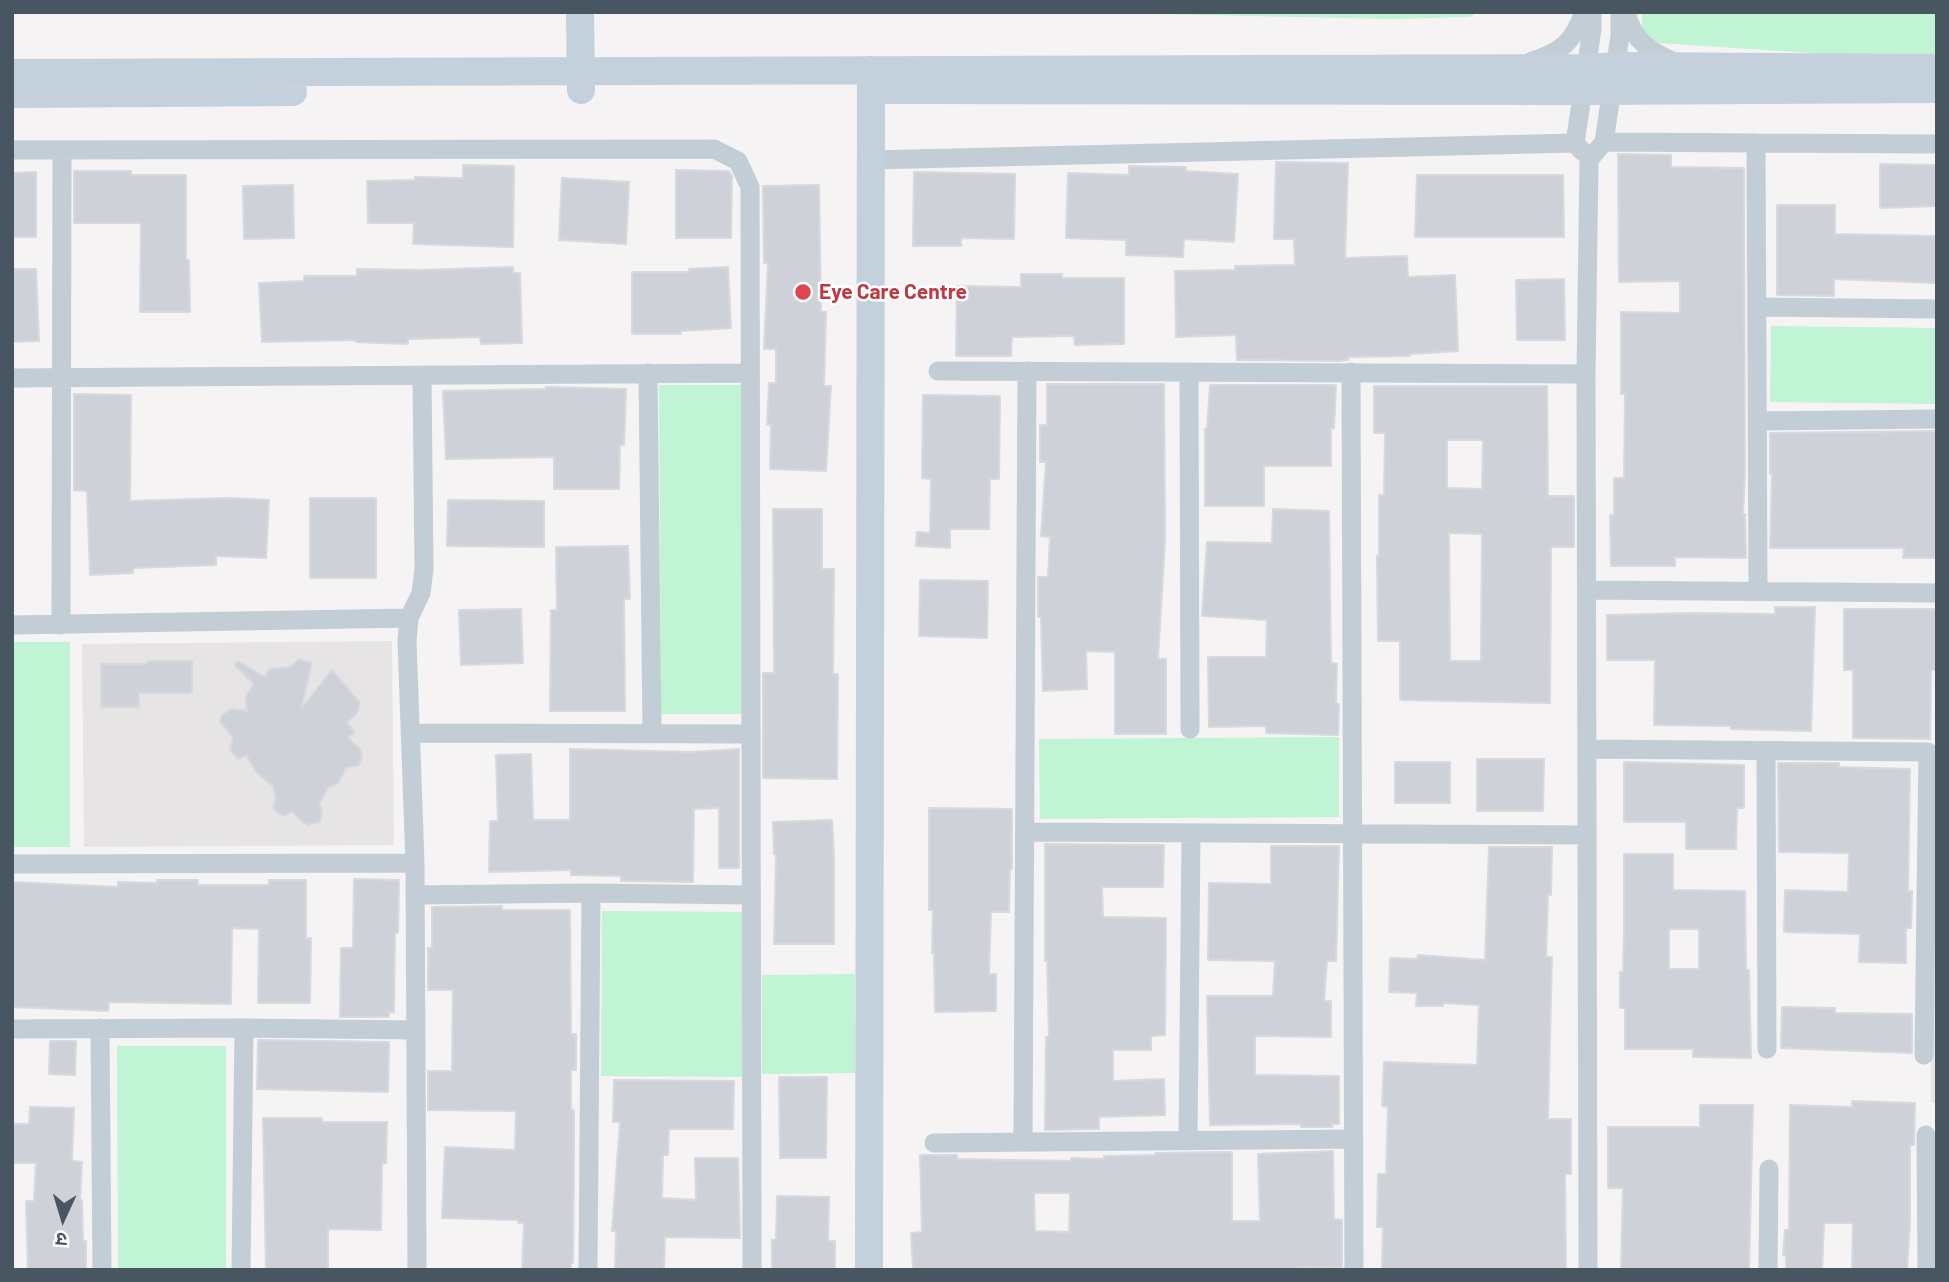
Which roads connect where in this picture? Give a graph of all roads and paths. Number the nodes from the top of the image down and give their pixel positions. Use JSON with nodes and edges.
{"nodes":[{"id":1,"x":580,"y":12,"type":"edge"},
{"id":2,"x":1584,"y":12,"type":"edge"},
{"id":3,"x":1592,"y":12,"type":"edge"},
{"id":4,"x":1620,"y":12,"type":"edge"},
{"id":5,"x":1626,"y":12,"type":"edge"},
{"id":6,"x":1513,"y":68,"type":"junction"},
{"id":7,"x":1688,"y":68,"type":"junction"},
{"id":8,"x":1937,"y":68,"type":"edge"},
{"id":9,"x":12,"y":73,"type":"edge"},
{"id":10,"x":1614,"y":79,"type":"junction"},
{"id":11,"x":871,"y":80,"type":"junction"},
{"id":12,"x":1584,"y":80,"type":"junction"},
{"id":13,"x":581,"y":81,"type":"junction"},
{"id":14,"x":1937,"y":89,"type":"edge"},
{"id":15,"x":12,"y":94,"type":"edge"},
{"id":16,"x":1604,"y":142,"type":"junction"},
{"id":17,"x":1575,"y":143,"type":"junction"},
{"id":18,"x":1756,"y":143,"type":"junction"},
{"id":19,"x":1937,"y":144,"type":"edge"},
{"id":20,"x":12,"y":150,"type":"edge"},
{"id":21,"x":62,"y":151,"type":"junction"},
{"id":22,"x":871,"y":160,"type":"junction"},
{"id":23,"x":1589,"y":160,"type":"junction"},
{"id":24,"x":1758,"y":307,"type":"junction"},
{"id":25,"x":1937,"y":309,"type":"edge"},
{"id":26,"x":938,"y":371,"type":"dead end"},
{"id":27,"x":1027,"y":371,"type":"junction"},
{"id":28,"x":1189,"y":372,"type":"junction"},
{"id":29,"x":1351,"y":372,"type":"junction"},
{"id":30,"x":648,"y":373,"type":"junction"},
{"id":31,"x":750,"y":373,"type":"junction"},
{"id":32,"x":1586,"y":374,"type":"junction"},
{"id":33,"x":422,"y":375,"type":"junction"},
{"id":34,"x":12,"y":378,"type":"edge"},
{"id":35,"x":61,"y":378,"type":"junction"},
{"id":36,"x":1937,"y":419,"type":"edge"},
{"id":37,"x":1759,"y":421,"type":"junction"},
{"id":38,"x":1587,"y":590,"type":"junction"},
{"id":39,"x":1758,"y":591,"type":"junction"},
{"id":40,"x":1937,"y":593,"type":"edge"},
{"id":41,"x":409,"y":618,"type":"junction"},
{"id":42,"x":12,"y":625,"type":"edge"},
{"id":43,"x":61,"y":625,"type":"junction"},
{"id":44,"x":1189,"y":729,"type":"dead end"},
{"id":45,"x":411,"y":733,"type":"junction"},
{"id":46,"x":652,"y":733,"type":"junction"},
{"id":47,"x":751,"y":734,"type":"junction"},
{"id":48,"x":1588,"y":749,"type":"junction"},
{"id":49,"x":1766,"y":751,"type":"junction"},
{"id":50,"x":1932,"y":752,"type":"edge"},
{"id":51,"x":1025,"y":832,"type":"junction"},
{"id":52,"x":1191,"y":833,"type":"junction"},
{"id":53,"x":1352,"y":834,"type":"junction"},
{"id":54,"x":1587,"y":835,"type":"junction"},
{"id":55,"x":415,"y":863,"type":"junction"},
{"id":56,"x":12,"y":864,"type":"edge"},
{"id":57,"x":591,"y":893,"type":"junction"},
{"id":58,"x":415,"y":895,"type":"junction"},
{"id":59,"x":751,"y":895,"type":"junction"},
{"id":60,"x":100,"y":1028,"type":"junction"},
{"id":61,"x":244,"y":1028,"type":"junction"},
{"id":62,"x":12,"y":1029,"type":"edge"},
{"id":63,"x":416,"y":1030,"type":"junction"},
{"id":64,"x":1768,"y":1049,"type":"dead end"},
{"id":65,"x":1924,"y":1055,"type":"dead end"},
{"id":66,"x":1926,"y":1135,"type":"dead end"},
{"id":67,"x":1354,"y":1139,"type":"junction"},
{"id":68,"x":1188,"y":1140,"type":"junction"},
{"id":69,"x":1023,"y":1142,"type":"junction"},
{"id":70,"x":934,"y":1143,"type":"dead end"},
{"id":71,"x":1769,"y":1169,"type":"dead end"},
{"id":72,"x":102,"y":1270,"type":"edge"},
{"id":73,"x":241,"y":1270,"type":"edge"},
{"id":74,"x":417,"y":1270,"type":"edge"},
{"id":75,"x":589,"y":1270,"type":"edge"},
{"id":76,"x":751,"y":1270,"type":"edge"},
{"id":77,"x":869,"y":1270,"type":"edge"},
{"id":78,"x":1354,"y":1270,"type":"edge"},
{"id":79,"x":1588,"y":1270,"type":"edge"},
{"id":80,"x":1769,"y":1270,"type":"edge"},
{"id":81,"x":1927,"y":1270,"type":"edge"}],
"edges":[{"from":1,"to":13,"type":"main road"},
{"from":2,"to":6,"type":"street"},
{"from":3,"to":12,"type":"street"},
{"from":4,"to":10,"type":"street"},
{"from":5,"to":7,"type":"street"},
{"from":6,"to":11,"type":"main road"},
{"from":6,"to":12,"type":"main road"},
{"from":7,"to":8,"type":"main road"},
{"from":7,"to":10,"type":"main road"},
{"from":9,"to":13,"type":"main road"},
{"from":10,"to":12,"type":"main road"},
{"from":10,"to":14,"type":"main road"},
{"from":10,"to":16,"type":"street"},
{"from":11,"to":12,"type":"main road"},
{"from":11,"to":13,"type":"main road"},
{"from":11,"to":22,"type":"main road"},
{"from":12,"to":17,"type":"street"},
{"from":13,"to":15,"type":"main road"},
{"from":16,"to":18,"type":"street"},
{"from":16,"to":23,"type":"street"},
{"from":17,"to":22,"type":"street"},
{"from":17,"to":23,"type":"street"},
{"from":18,"to":19,"type":"street"},
{"from":18,"to":24,"type":"street"},
{"from":20,"to":21,"type":"street"},
{"from":21,"to":31,"type":"street"},
{"from":21,"to":35,"type":"street"},
{"from":22,"to":77,"type":"main road"},
{"from":23,"to":32,"type":"street"},
{"from":24,"to":25,"type":"street"},
{"from":24,"to":37,"type":"street"},
{"from":26,"to":27,"type":"street"},
{"from":27,"to":28,"type":"street"},
{"from":27,"to":51,"type":"street"},
{"from":28,"to":29,"type":"street"},
{"from":28,"to":44,"type":"street"},
{"from":29,"to":32,"type":"street"},
{"from":29,"to":53,"type":"street"},
{"from":30,"to":31,"type":"street"},
{"from":30,"to":33,"type":"street"},
{"from":30,"to":46,"type":"street"},
{"from":31,"to":47,"type":"street"},
{"from":32,"to":38,"type":"street"},
{"from":33,"to":35,"type":"street"},
{"from":33,"to":41,"type":"street"},
{"from":34,"to":35,"type":"street"},
{"from":35,"to":43,"type":"street"},
{"from":36,"to":37,"type":"street"},
{"from":37,"to":39,"type":"street"},
{"from":38,"to":39,"type":"street"},
{"from":38,"to":48,"type":"street"},
{"from":39,"to":40,"type":"street"},
{"from":41,"to":43,"type":"street"},
{"from":41,"to":45,"type":"street"},
{"from":42,"to":43,"type":"street"},
{"from":45,"to":46,"type":"street"},
{"from":45,"to":55,"type":"street"},
{"from":46,"to":47,"type":"street"},
{"from":47,"to":59,"type":"street"},
{"from":48,"to":49,"type":"street"},
{"from":48,"to":54,"type":"street"},
{"from":49,"to":50,"type":"street"},
{"from":49,"to":64,"type":"street"},
{"from":50,"to":65,"type":"street"},
{"from":51,"to":52,"type":"street"},
{"from":51,"to":69,"type":"street"},
{"from":52,"to":53,"type":"street"},
{"from":52,"to":68,"type":"street"},
{"from":53,"to":54,"type":"street"},
{"from":53,"to":67,"type":"street"},
{"from":54,"to":79,"type":"street"},
{"from":55,"to":56,"type":"street"},
{"from":55,"to":58,"type":"street"},
{"from":57,"to":58,"type":"street"},
{"from":57,"to":59,"type":"street"},
{"from":57,"to":75,"type":"street"},
{"from":58,"to":63,"type":"street"},
{"from":59,"to":76,"type":"street"},
{"from":60,"to":61,"type":"street"},
{"from":60,"to":62,"type":"street"},
{"from":60,"to":72,"type":"street"},
{"from":61,"to":63,"type":"street"},
{"from":61,"to":73,"type":"street"},
{"from":63,"to":74,"type":"street"},
{"from":66,"to":81,"type":"street"},
{"from":67,"to":68,"type":"street"},
{"from":67,"to":78,"type":"street"},
{"from":68,"to":69,"type":"street"},
{"from":69,"to":70,"type":"street"},
{"from":71,"to":80,"type":"street"}]}
